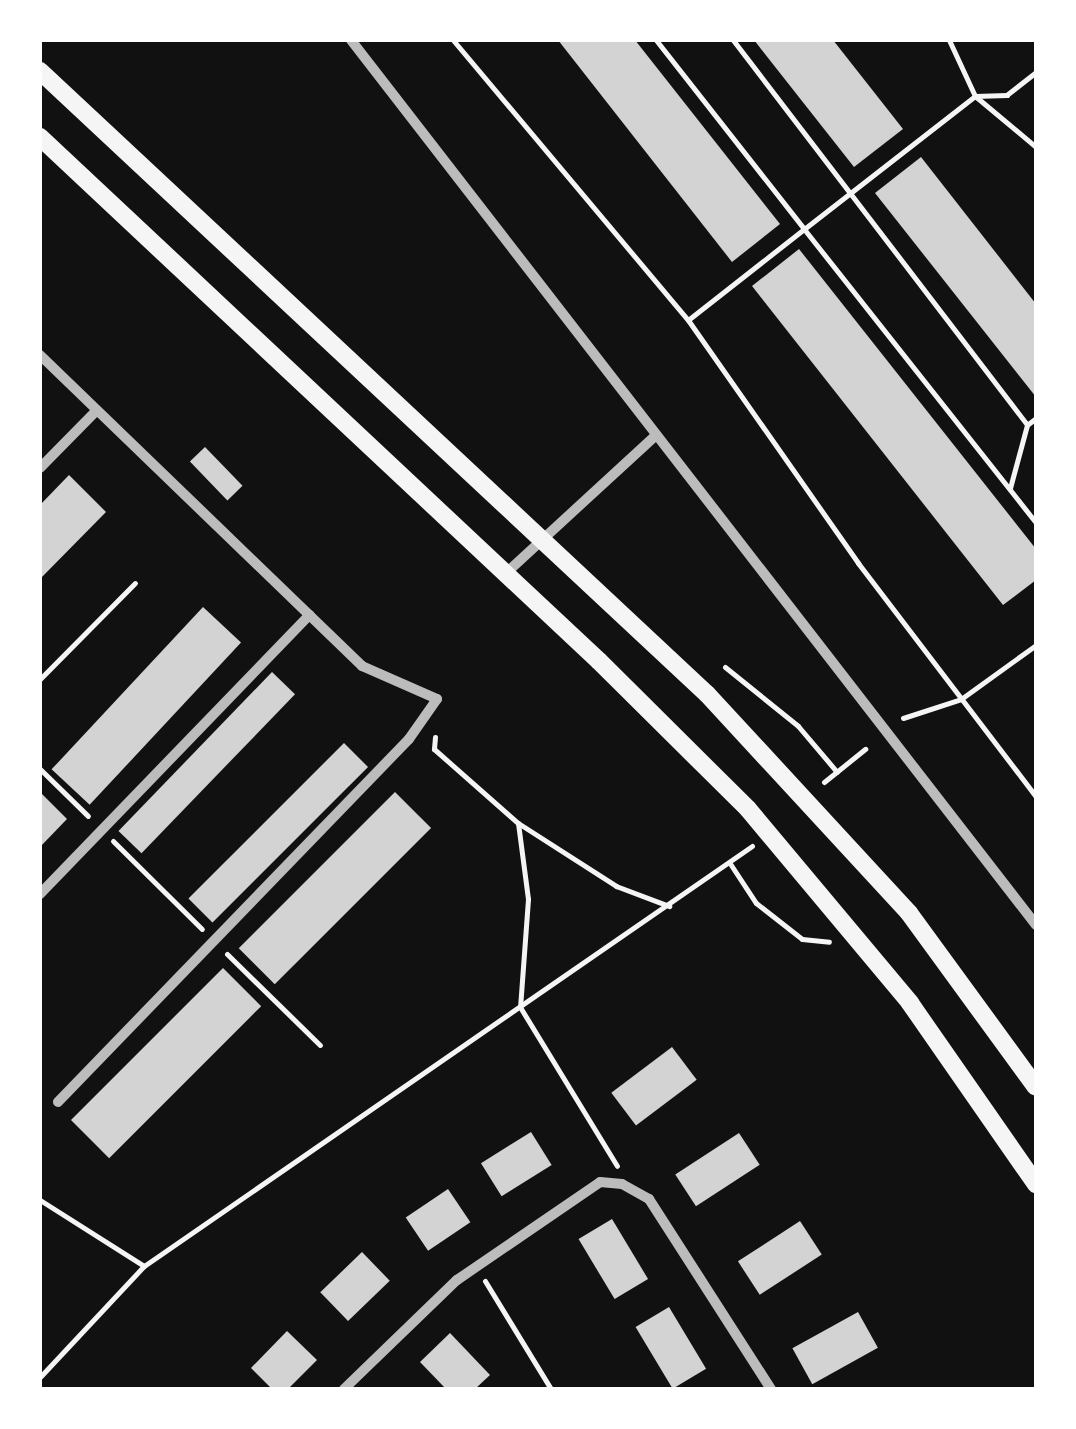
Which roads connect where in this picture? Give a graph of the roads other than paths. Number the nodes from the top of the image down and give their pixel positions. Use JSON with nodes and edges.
{"nodes":[{"id":1,"x":352,"y":40,"type":"edge"},
{"id":2,"x":40,"y":71,"type":"edge"},
{"id":3,"x":40,"y":137,"type":"edge"},
{"id":4,"x":40,"y":356,"type":"edge"},
{"id":5,"x":97,"y":410,"type":"junction"},
{"id":6,"x":653,"y":438,"type":"junction"},
{"id":7,"x":40,"y":468,"type":"edge"},
{"id":8,"x":546,"y":541,"type":"junction"},
{"id":9,"x":505,"y":574,"type":"junction"},
{"id":10,"x":309,"y":615,"type":"junction"},
{"id":11,"x":40,"y":894,"type":"edge"},
{"id":12,"x":1036,"y":925,"type":"edge"},
{"id":13,"x":1036,"y":1088,"type":"edge"},
{"id":14,"x":58,"y":1102,"type":"dead end"},
{"id":15,"x":1036,"y":1184,"type":"edge"},
{"id":16,"x":344,"y":1389,"type":"edge"},
{"id":17,"x":772,"y":1389,"type":"edge"}],
"edges":[{"from":1,"to":6,"type":"street"},
{"from":2,"to":8,"type":"main road"},
{"from":3,"to":9,"type":"main road"},
{"from":4,"to":5,"type":"street"},
{"from":5,"to":7,"type":"street"},
{"from":5,"to":10,"type":"street"},
{"from":6,"to":8,"type":"street"},
{"from":6,"to":12,"type":"street"},
{"from":8,"to":9,"type":"street"},
{"from":8,"to":13,"type":"main road"},
{"from":9,"to":15,"type":"main road"},
{"from":10,"to":11,"type":"street"},
{"from":10,"to":14,"type":"street"},
{"from":16,"to":17,"type":"street"}]}
